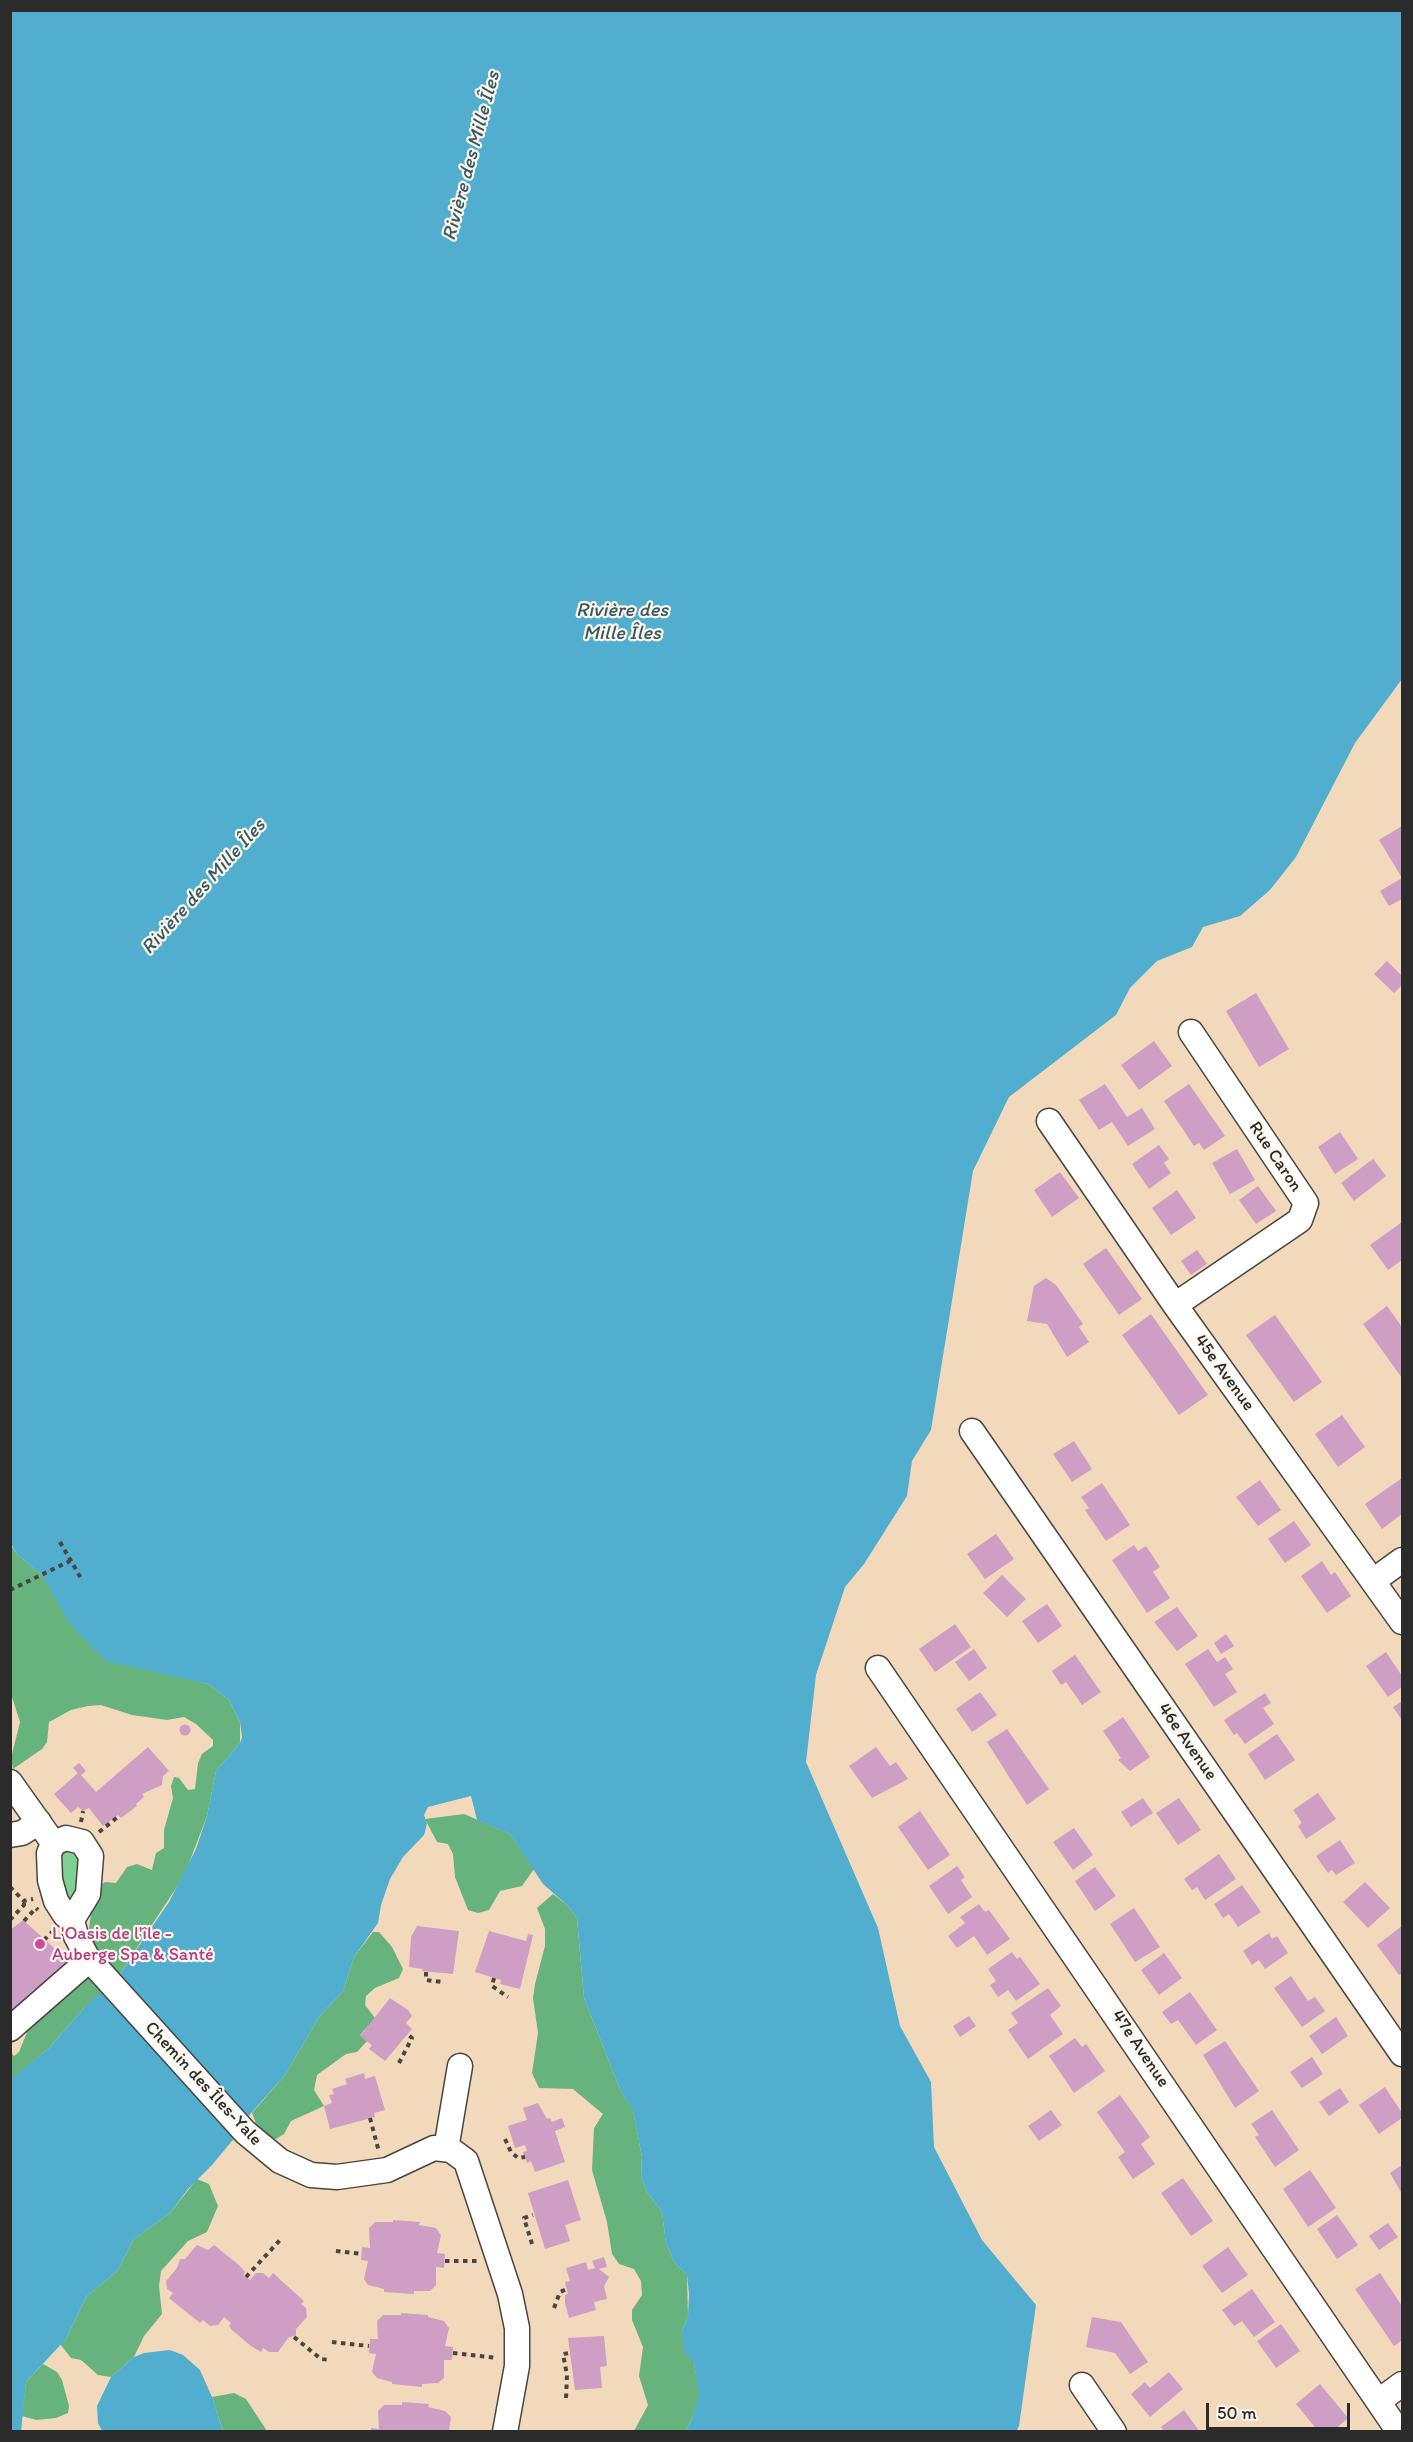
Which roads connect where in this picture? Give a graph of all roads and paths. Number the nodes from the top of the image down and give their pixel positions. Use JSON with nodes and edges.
{"nodes":[{"id":1,"x":1191,"y":1032,"type":"dead end"},
{"id":2,"x":1049,"y":1121,"type":"dead end"},
{"id":3,"x":1175,"y":1305,"type":"junction"},
{"id":4,"x":972,"y":1431,"type":"dead end"},
{"id":5,"x":60,"y":1542,"type":"dead end"},
{"id":6,"x":1402,"y":1560,"type":"edge"},
{"id":7,"x":70,"y":1561,"type":"junction"},
{"id":8,"x":82,"y":1580,"type":"dead end"},
{"id":9,"x":1373,"y":1581,"type":"junction"},
{"id":10,"x":10,"y":1590,"type":"edge"},
{"id":11,"x":1402,"y":1622,"type":"edge"},
{"id":12,"x":878,"y":1668,"type":"dead end"},
{"id":13,"x":10,"y":1782,"type":"edge"},
{"id":14,"x":119,"y":1816,"type":"dead end"},
{"id":15,"x":39,"y":1822,"type":"junction"},
{"id":16,"x":10,"y":1835,"type":"edge"},
{"id":17,"x":91,"y":1838,"type":"dead end"},
{"id":18,"x":54,"y":1844,"type":"junction"},
{"id":19,"x":10,"y":1887,"type":"edge"},
{"id":20,"x":33,"y":1899,"type":"dead end"},
{"id":21,"x":24,"y":1901,"type":"junction"},
{"id":22,"x":42,"y":1914,"type":"dead end"},
{"id":23,"x":10,"y":1920,"type":"edge"},
{"id":24,"x":24,"y":1921,"type":"dead end"},
{"id":25,"x":64,"y":1924,"type":"junction"},
{"id":26,"x":44,"y":1940,"type":"dead end"},
{"id":27,"x":89,"y":1960,"type":"junction"},
{"id":28,"x":426,"y":1972,"type":"dead end"},
{"id":29,"x":494,"y":1978,"type":"dead end"},
{"id":30,"x":442,"y":1982,"type":"dead end"},
{"id":31,"x":508,"y":1997,"type":"dead end"},
{"id":32,"x":10,"y":2029,"type":"edge"},
{"id":33,"x":407,"y":2034,"type":"dead end"},
{"id":34,"x":1402,"y":2054,"type":"edge"},
{"id":35,"x":399,"y":2063,"type":"dead end"},
{"id":36,"x":460,"y":2066,"type":"dead end"},
{"id":37,"x":370,"y":2118,"type":"dead end"},
{"id":38,"x":505,"y":2139,"type":"dead end"},
{"id":39,"x":446,"y":2149,"type":"junction"},
{"id":40,"x":525,"y":2157,"type":"dead end"},
{"id":41,"x":381,"y":2159,"type":"dead end"},
{"id":42,"x":533,"y":2215,"type":"dead end"},
{"id":43,"x":281,"y":2239,"type":"dead end"},
{"id":44,"x":532,"y":2244,"type":"dead end"},
{"id":45,"x":336,"y":2251,"type":"dead end"},
{"id":46,"x":362,"y":2254,"type":"dead end"},
{"id":47,"x":488,"y":2259,"type":"dead end"},
{"id":48,"x":444,"y":2260,"type":"dead end"},
{"id":49,"x":246,"y":2277,"type":"dead end"},
{"id":50,"x":567,"y":2289,"type":"dead end"},
{"id":51,"x":554,"y":2308,"type":"dead end"},
{"id":52,"x":294,"y":2337,"type":"dead end"},
{"id":53,"x":332,"y":2342,"type":"dead end"},
{"id":54,"x":369,"y":2346,"type":"dead end"},
{"id":55,"x":453,"y":2353,"type":"dead end"},
{"id":56,"x":569,"y":2353,"type":"dead end"},
{"id":57,"x":505,"y":2359,"type":"dead end"},
{"id":58,"x":330,"y":2360,"type":"dead end"},
{"id":59,"x":1402,"y":2384,"type":"edge"},
{"id":60,"x":1082,"y":2385,"type":"dead end"},
{"id":61,"x":566,"y":2398,"type":"dead end"},
{"id":62,"x":1379,"y":2401,"type":"junction"},
{"id":63,"x":505,"y":2432,"type":"edge"},
{"id":64,"x":1114,"y":2432,"type":"edge"},
{"id":65,"x":1400,"y":2432,"type":"edge"}],
"edges":[{"from":1,"to":3,"type":"street","name":"Rue Caron"},
{"from":2,"to":3,"type":"street","name":"45e Avenue"},
{"from":3,"to":9,"type":"street","name":"45e Avenue"},
{"from":4,"to":34,"type":"street","name":"46e Avenue"},
{"from":5,"to":7,"type":"path"},
{"from":6,"to":9,"type":"street"},
{"from":7,"to":8,"type":"path"},
{"from":7,"to":10,"type":"path"},
{"from":9,"to":11,"type":"street","name":"45e Avenue"},
{"from":12,"to":62,"type":"street","name":"47e Avenue"},
{"from":13,"to":15,"type":"street"},
{"from":14,"to":17,"type":"path"},
{"from":15,"to":16,"type":"street"},
{"from":15,"to":18,"type":"street"},
{"from":18,"to":25,"type":"street","name":"Chemin des Îles-Yale"},
{"from":18,"to":25,"type":"street"},
{"from":19,"to":21,"type":"path"},
{"from":20,"to":21,"type":"path"},
{"from":21,"to":23,"type":"path"},
{"from":22,"to":24,"type":"path"},
{"from":25,"to":26,"type":"path"},
{"from":25,"to":27,"type":"street","name":"Chemin des Îles-Yale"},
{"from":27,"to":32,"type":"street"},
{"from":27,"to":39,"type":"street","name":"Chemin des Îles-Yale"},
{"from":28,"to":30,"type":"path"},
{"from":29,"to":31,"type":"path"},
{"from":33,"to":35,"type":"path"},
{"from":36,"to":39,"type":"street"},
{"from":37,"to":41,"type":"path"},
{"from":38,"to":40,"type":"path"},
{"from":39,"to":63,"type":"street"},
{"from":42,"to":44,"type":"path"},
{"from":43,"to":49,"type":"path"},
{"from":45,"to":46,"type":"path"},
{"from":47,"to":48,"type":"path"},
{"from":50,"to":51,"type":"path"},
{"from":52,"to":58,"type":"path"},
{"from":53,"to":54,"type":"path"},
{"from":55,"to":57,"type":"path"},
{"from":56,"to":61,"type":"path"},
{"from":59,"to":62,"type":"street"},
{"from":60,"to":64,"type":"street"},
{"from":62,"to":65,"type":"street","name":"47e Avenue"}]}
